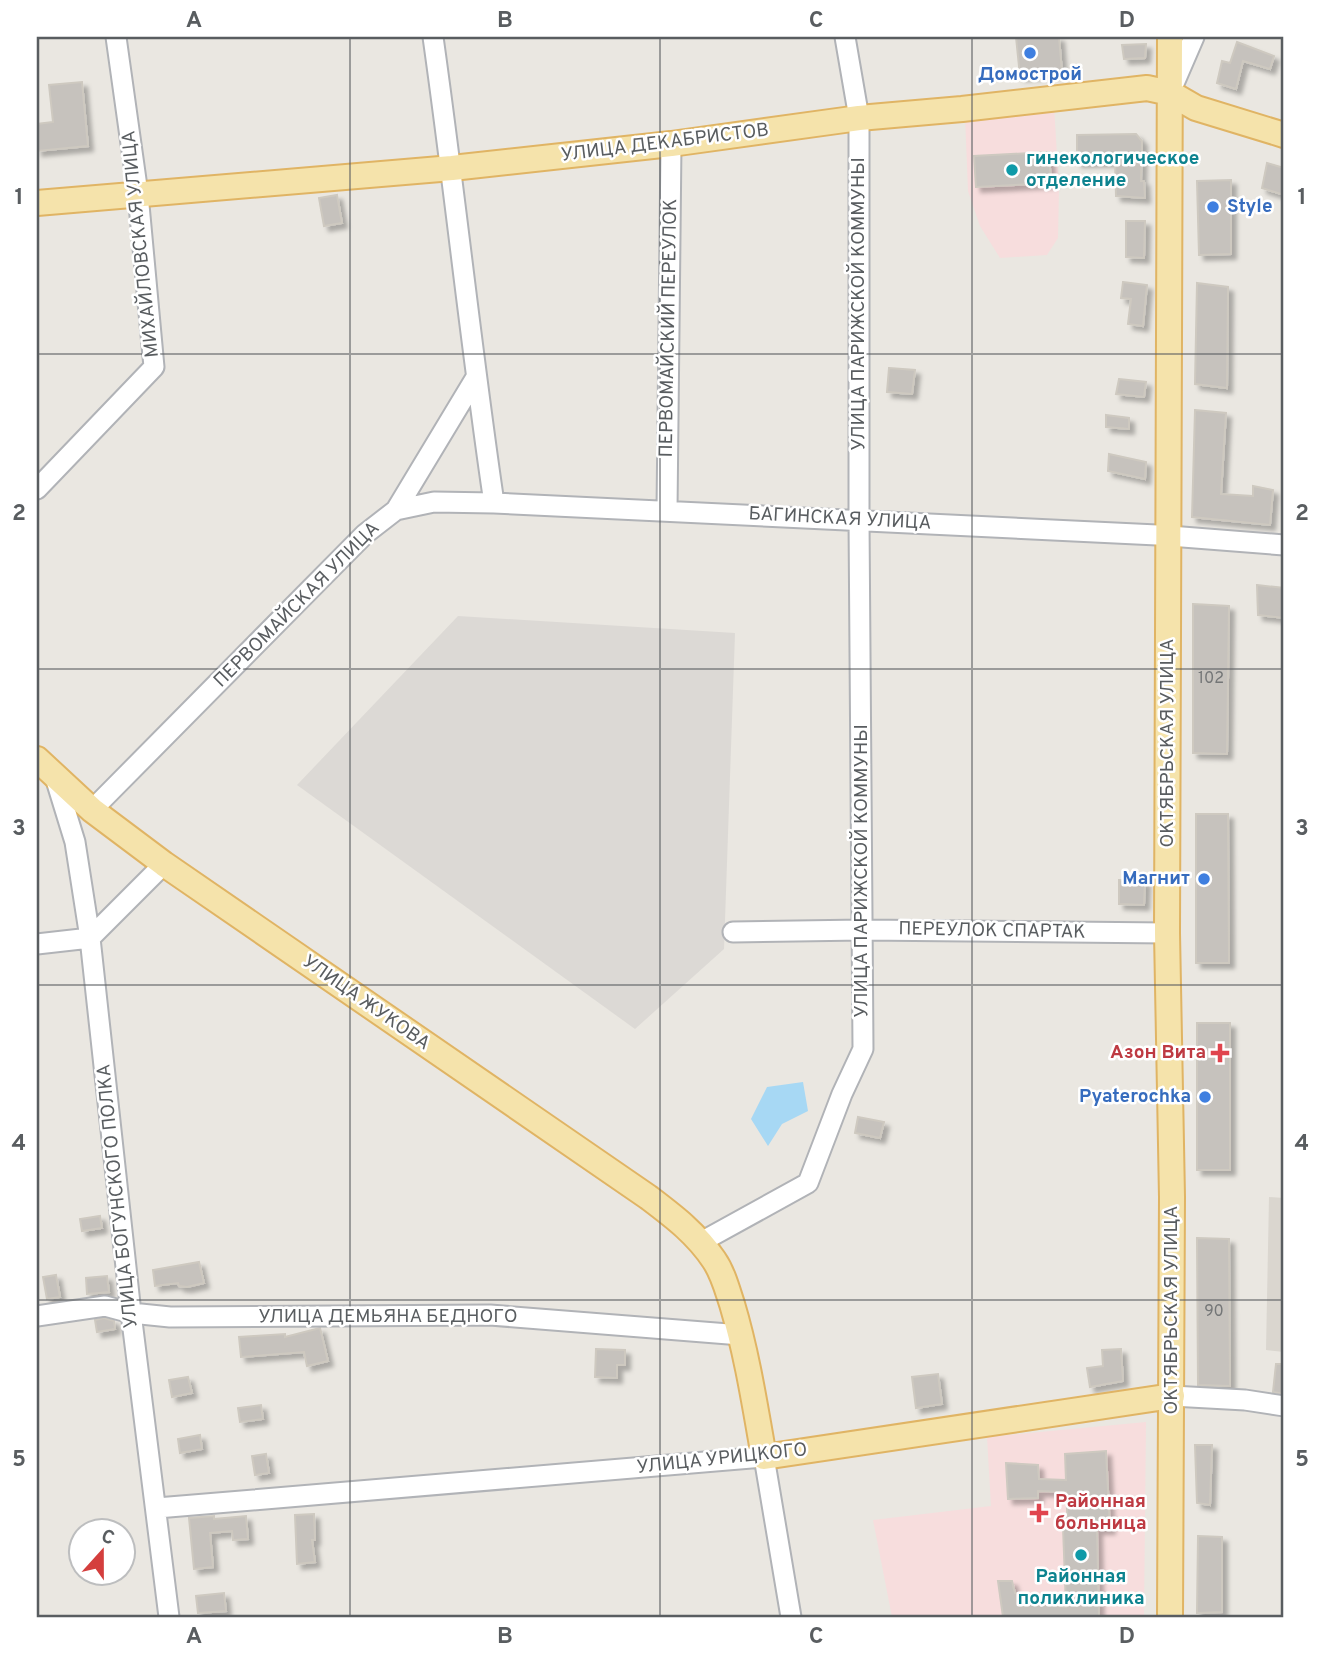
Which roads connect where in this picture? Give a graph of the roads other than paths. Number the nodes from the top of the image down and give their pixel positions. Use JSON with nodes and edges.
{"nodes":[{"id":1,"x":116,"y":37,"type":"edge"},
{"id":2,"x":433,"y":37,"type":"edge"},
{"id":3,"x":845,"y":37,"type":"edge"},
{"id":4,"x":1170,"y":37,"type":"edge"},
{"id":5,"x":1194,"y":37,"type":"edge"},
{"id":6,"x":1170,"y":93,"type":"junction"},
{"id":7,"x":859,"y":118,"type":"junction"},
{"id":8,"x":1284,"y":135,"type":"edge"},
{"id":9,"x":671,"y":144,"type":"junction"},
{"id":10,"x":452,"y":168,"type":"junction"},
{"id":11,"x":138,"y":194,"type":"junction"},
{"id":12,"x":37,"y":203,"type":"edge"},
{"id":13,"x":475,"y":379,"type":"junction"},
{"id":14,"x":37,"y":489,"type":"edge"},
{"id":15,"x":495,"y":503,"type":"junction"},
{"id":16,"x":396,"y":510,"type":"junction"},
{"id":17,"x":667,"y":511,"type":"junction"},
{"id":18,"x":859,"y":520,"type":"junction"},
{"id":19,"x":1169,"y":536,"type":"junction"},
{"id":20,"x":1284,"y":545,"type":"edge"},
{"id":21,"x":37,"y":759,"type":"edge"},
{"id":22,"x":55,"y":777,"type":"junction"},
{"id":23,"x":92,"y":810,"type":"junction"},
{"id":24,"x":164,"y":864,"type":"junction"},
{"id":25,"x":863,"y":930,"type":"junction"},
{"id":26,"x":733,"y":932,"type":"dead end"},
{"id":27,"x":1167,"y":933,"type":"junction"},
{"id":28,"x":90,"y":938,"type":"junction"},
{"id":29,"x":37,"y":944,"type":"edge"},
{"id":30,"x":701,"y":1242,"type":"junction"},
{"id":31,"x":131,"y":1313,"type":"junction"},
{"id":32,"x":37,"y":1316,"type":"edge"},
{"id":33,"x":741,"y":1335,"type":"junction"},
{"id":34,"x":1172,"y":1396,"type":"junction"},
{"id":35,"x":1284,"y":1406,"type":"edge"},
{"id":36,"x":764,"y":1457,"type":"junction"},
{"id":37,"x":157,"y":1508,"type":"junction"},
{"id":38,"x":169,"y":1617,"type":"edge"},
{"id":39,"x":790,"y":1617,"type":"edge"},
{"id":40,"x":1170,"y":1617,"type":"edge"}],
"edges":[{"from":1,"to":11,"type":"street","name":"МИХАЙЛОВСКАЯ УЛИЦА"},
{"from":2,"to":10,"type":"street"},
{"from":3,"to":7,"type":"street","name":"УЛИЦА ПАРИЖСКОЙ КОММУНЫ"},
{"from":4,"to":6,"type":"main road","name":"ОКТЯБРЬСКАЯ УЛИЦА"},
{"from":5,"to":6,"type":"street"},
{"from":6,"to":7,"type":"main road","name":"УЛИЦА ДЕКАБРИСТОВ"},
{"from":6,"to":8,"type":"main road","name":"УЛИЦА ДЕКАБРИСТОВ"},
{"from":6,"to":19,"type":"main road","name":"ОКТЯБРЬСКАЯ УЛИЦА"},
{"from":7,"to":9,"type":"main road","name":"УЛИЦА ДЕКАБРИСТОВ"},
{"from":7,"to":18,"type":"street","name":"УЛИЦА ПАРИЖСКОЙ КОММУНЫ"},
{"from":9,"to":10,"type":"main road","name":"УЛИЦА ДЕКАБРИСТОВ"},
{"from":9,"to":17,"type":"street","name":"ПЕРВОМАЙСКИЙ ПЕРЕУЛОК"},
{"from":10,"to":11,"type":"main road","name":"УЛИЦА ДЕКАБРИСТОВ"},
{"from":10,"to":13,"type":"street"},
{"from":11,"to":12,"type":"main road","name":"УЛИЦА ДЕКАБРИСТОВ"},
{"from":11,"to":14,"type":"street","name":"МИХАЙЛОВСКАЯ УЛИЦА"},
{"from":13,"to":15,"type":"street"},
{"from":13,"to":16,"type":"street","name":"ПЕРВОМАЙСКАЯ УЛИЦА"},
{"from":15,"to":16,"type":"street","name":"БАГИНСКАЯ УЛИЦА"},
{"from":15,"to":17,"type":"street","name":"БАГИНСКАЯ УЛИЦА"},
{"from":16,"to":23,"type":"street","name":"ПЕРВОМАЙСКАЯ УЛИЦА"},
{"from":17,"to":18,"type":"street","name":"БАГИНСКАЯ УЛИЦА"},
{"from":18,"to":19,"type":"street","name":"БАГИНСКАЯ УЛИЦА"},
{"from":18,"to":25,"type":"street","name":"УЛИЦА ПАРИЖСКОЙ КОММУНЫ"},
{"from":19,"to":20,"type":"street","name":"БАГИНСКАЯ УЛИЦА"},
{"from":19,"to":27,"type":"main road","name":"ОКТЯБРЬСКАЯ УЛИЦА"},
{"from":21,"to":22,"type":"main road","name":"УЛИЦА ЖУКОВА"},
{"from":22,"to":23,"type":"main road","name":"УЛИЦА ЖУКОВА"},
{"from":22,"to":28,"type":"street","name":"УЛИЦА БОГУНСКОГО ПОЛКА"},
{"from":23,"to":24,"type":"main road","name":"УЛИЦА ЖУКОВА"},
{"from":24,"to":28,"type":"street"},
{"from":24,"to":30,"type":"main road","name":"УЛИЦА ЖУКОВА"},
{"from":25,"to":26,"type":"street","name":"ПЕРЕУЛОК СПАРТАК"},
{"from":25,"to":27,"type":"street","name":"ПЕРЕУЛОК СПАРТАК"},
{"from":25,"to":30,"type":"street","name":"УЛИЦА ПАРИЖСКОЙ КОММУНЫ"},
{"from":27,"to":34,"type":"main road","name":"ОКТЯБРЬСКАЯ УЛИЦА"},
{"from":28,"to":29,"type":"street"},
{"from":28,"to":31,"type":"street","name":"УЛИЦА БОГУНСКОГО ПОЛКА"},
{"from":30,"to":33,"type":"main road"},
{"from":31,"to":32,"type":"street","name":"УЛИЦА ДЕМЬЯНА БЕДНОГО"},
{"from":31,"to":33,"type":"street","name":"УЛИЦА ДЕМЬЯНА БЕДНОГО"},
{"from":31,"to":37,"type":"street","name":"УЛИЦА БОГУНСКОГО ПОЛКА"},
{"from":33,"to":36,"type":"main road"},
{"from":34,"to":35,"type":"street","name":"УЛИЦА УРИЦКОГО"},
{"from":34,"to":36,"type":"main road","name":"УЛИЦА УРИЦКОГО"},
{"from":34,"to":40,"type":"main road","name":"ОКТЯБРЬСКАЯ УЛИЦА"},
{"from":36,"to":37,"type":"street","name":"УЛИЦА УРИЦКОГО"},
{"from":36,"to":39,"type":"street"},
{"from":37,"to":38,"type":"street","name":"УЛИЦА БОГУНСКОГО ПОЛКА"}]}
